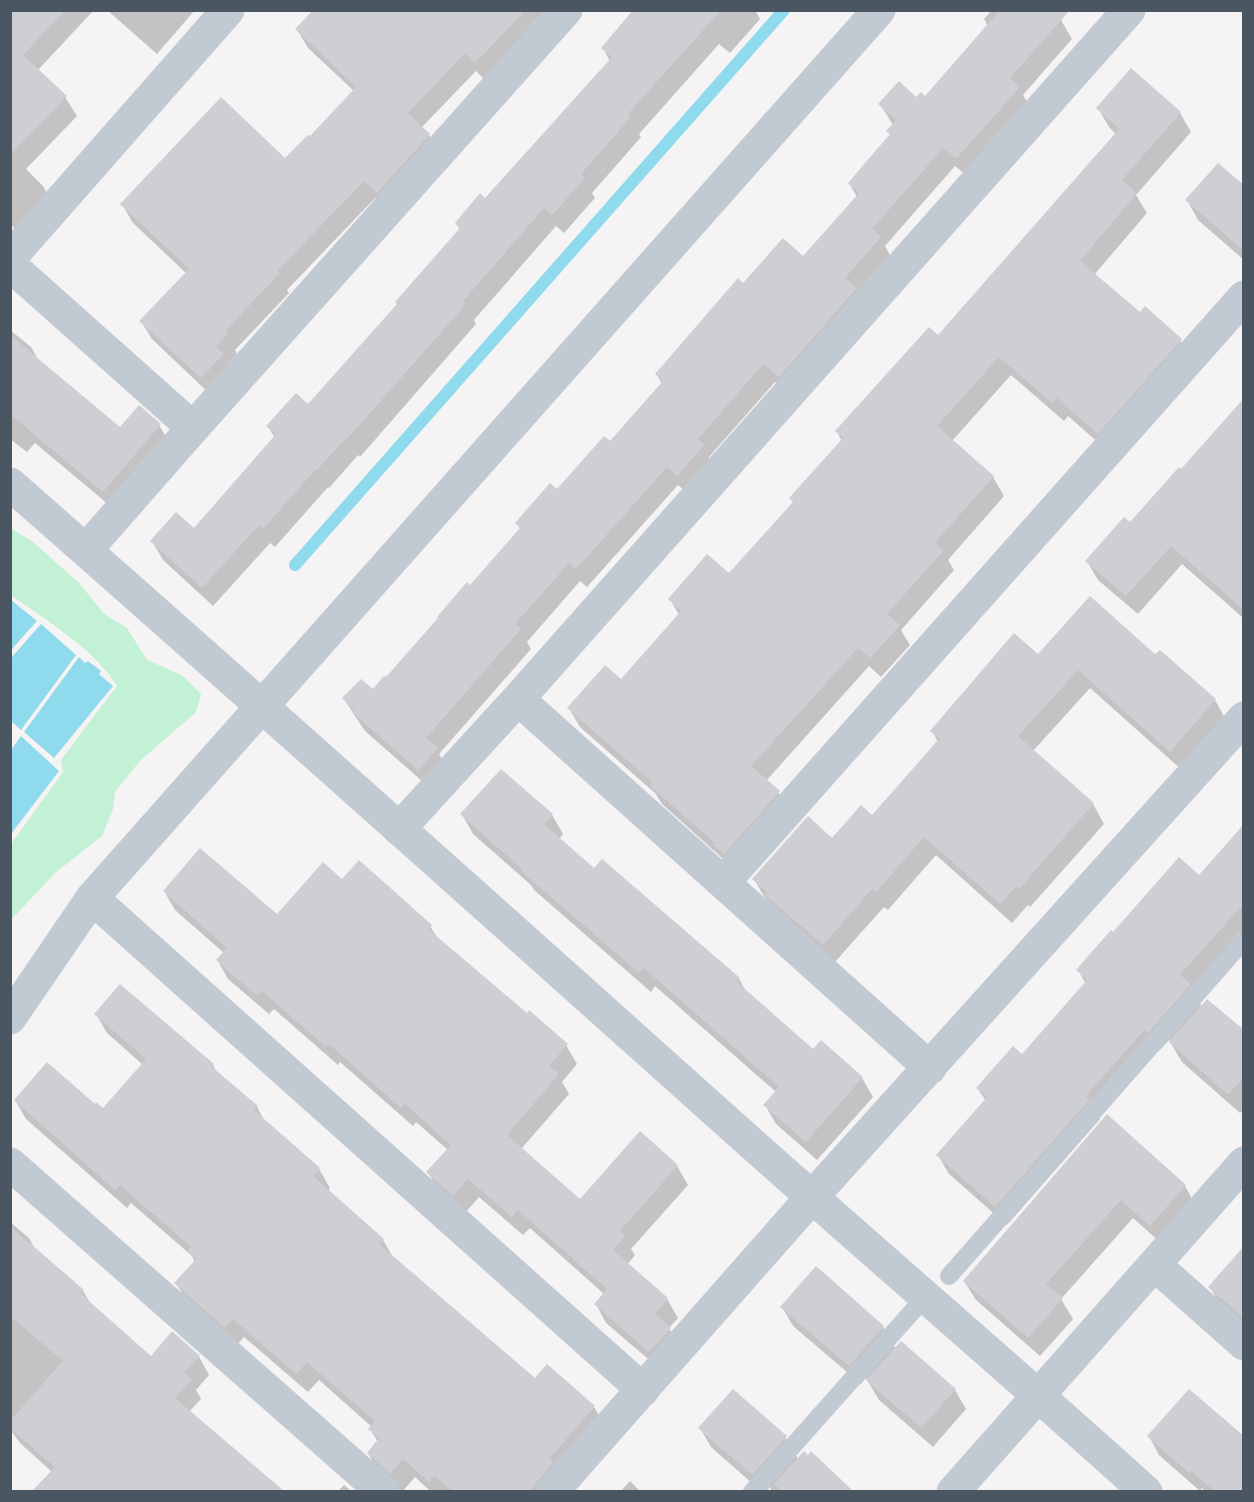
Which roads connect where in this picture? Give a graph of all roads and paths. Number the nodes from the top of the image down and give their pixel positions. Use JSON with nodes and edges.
{"nodes":[{"id":1,"x":228,"y":10,"type":"edge"},
{"id":2,"x":566,"y":10,"type":"edge"},
{"id":3,"x":879,"y":10,"type":"edge"},
{"id":4,"x":1129,"y":10,"type":"edge"},
{"id":5,"x":10,"y":258,"type":"edge"},
{"id":6,"x":10,"y":265,"type":"edge"},
{"id":7,"x":1244,"y":297,"type":"edge"},
{"id":8,"x":193,"y":428,"type":"junction"},
{"id":9,"x":10,"y":484,"type":"edge"},
{"id":10,"x":86,"y":550,"type":"junction"},
{"id":11,"x":518,"y":699,"type":"junction"},
{"id":12,"x":264,"y":707,"type":"junction"},
{"id":13,"x":1244,"y":718,"type":"edge"},
{"id":14,"x":399,"y":829,"type":"junction"},
{"id":15,"x":724,"y":882,"type":"junction"},
{"id":16,"x":92,"y":898,"type":"junction"},
{"id":17,"x":1244,"y":940,"type":"edge"},
{"id":18,"x":10,"y":1018,"type":"edge"},
{"id":19,"x":930,"y":1068,"type":"junction"},
{"id":20,"x":1244,"y":1163,"type":"edge"},
{"id":21,"x":10,"y":1164,"type":"edge"},
{"id":22,"x":812,"y":1197,"type":"junction"},
{"id":23,"x":1155,"y":1265,"type":"junction"},
{"id":24,"x":937,"y":1286,"type":"junction"},
{"id":25,"x":1244,"y":1344,"type":"edge"},
{"id":26,"x":643,"y":1390,"type":"junction"},
{"id":27,"x":1039,"y":1395,"type":"junction"},
{"id":28,"x":383,"y":1491,"type":"edge"},
{"id":29,"x":552,"y":1491,"type":"edge"},
{"id":30,"x":752,"y":1491,"type":"edge"},
{"id":31,"x":953,"y":1491,"type":"edge"},
{"id":32,"x":1146,"y":1491,"type":"edge"}],
"edges":[{"from":1,"to":5,"type":"street"},
{"from":2,"to":8,"type":"street"},
{"from":3,"to":12,"type":"street"},
{"from":4,"to":11,"type":"street"},
{"from":6,"to":8,"type":"street"},
{"from":7,"to":15,"type":"street"},
{"from":8,"to":10,"type":"street"},
{"from":9,"to":10,"type":"street"},
{"from":10,"to":12,"type":"street"},
{"from":11,"to":14,"type":"street"},
{"from":11,"to":15,"type":"street"},
{"from":12,"to":14,"type":"street"},
{"from":12,"to":16,"type":"street"},
{"from":13,"to":19,"type":"street"},
{"from":14,"to":22,"type":"street"},
{"from":15,"to":19,"type":"street"},
{"from":16,"to":18,"type":"street"},
{"from":16,"to":26,"type":"street"},
{"from":17,"to":24,"type":"lane"},
{"from":19,"to":22,"type":"street"},
{"from":20,"to":23,"type":"street"},
{"from":21,"to":28,"type":"street"},
{"from":22,"to":24,"type":"street"},
{"from":22,"to":26,"type":"street"},
{"from":23,"to":25,"type":"street"},
{"from":23,"to":27,"type":"street"},
{"from":24,"to":27,"type":"street"},
{"from":24,"to":30,"type":"lane"},
{"from":26,"to":29,"type":"street"},
{"from":27,"to":31,"type":"street"},
{"from":27,"to":32,"type":"street"}]}
